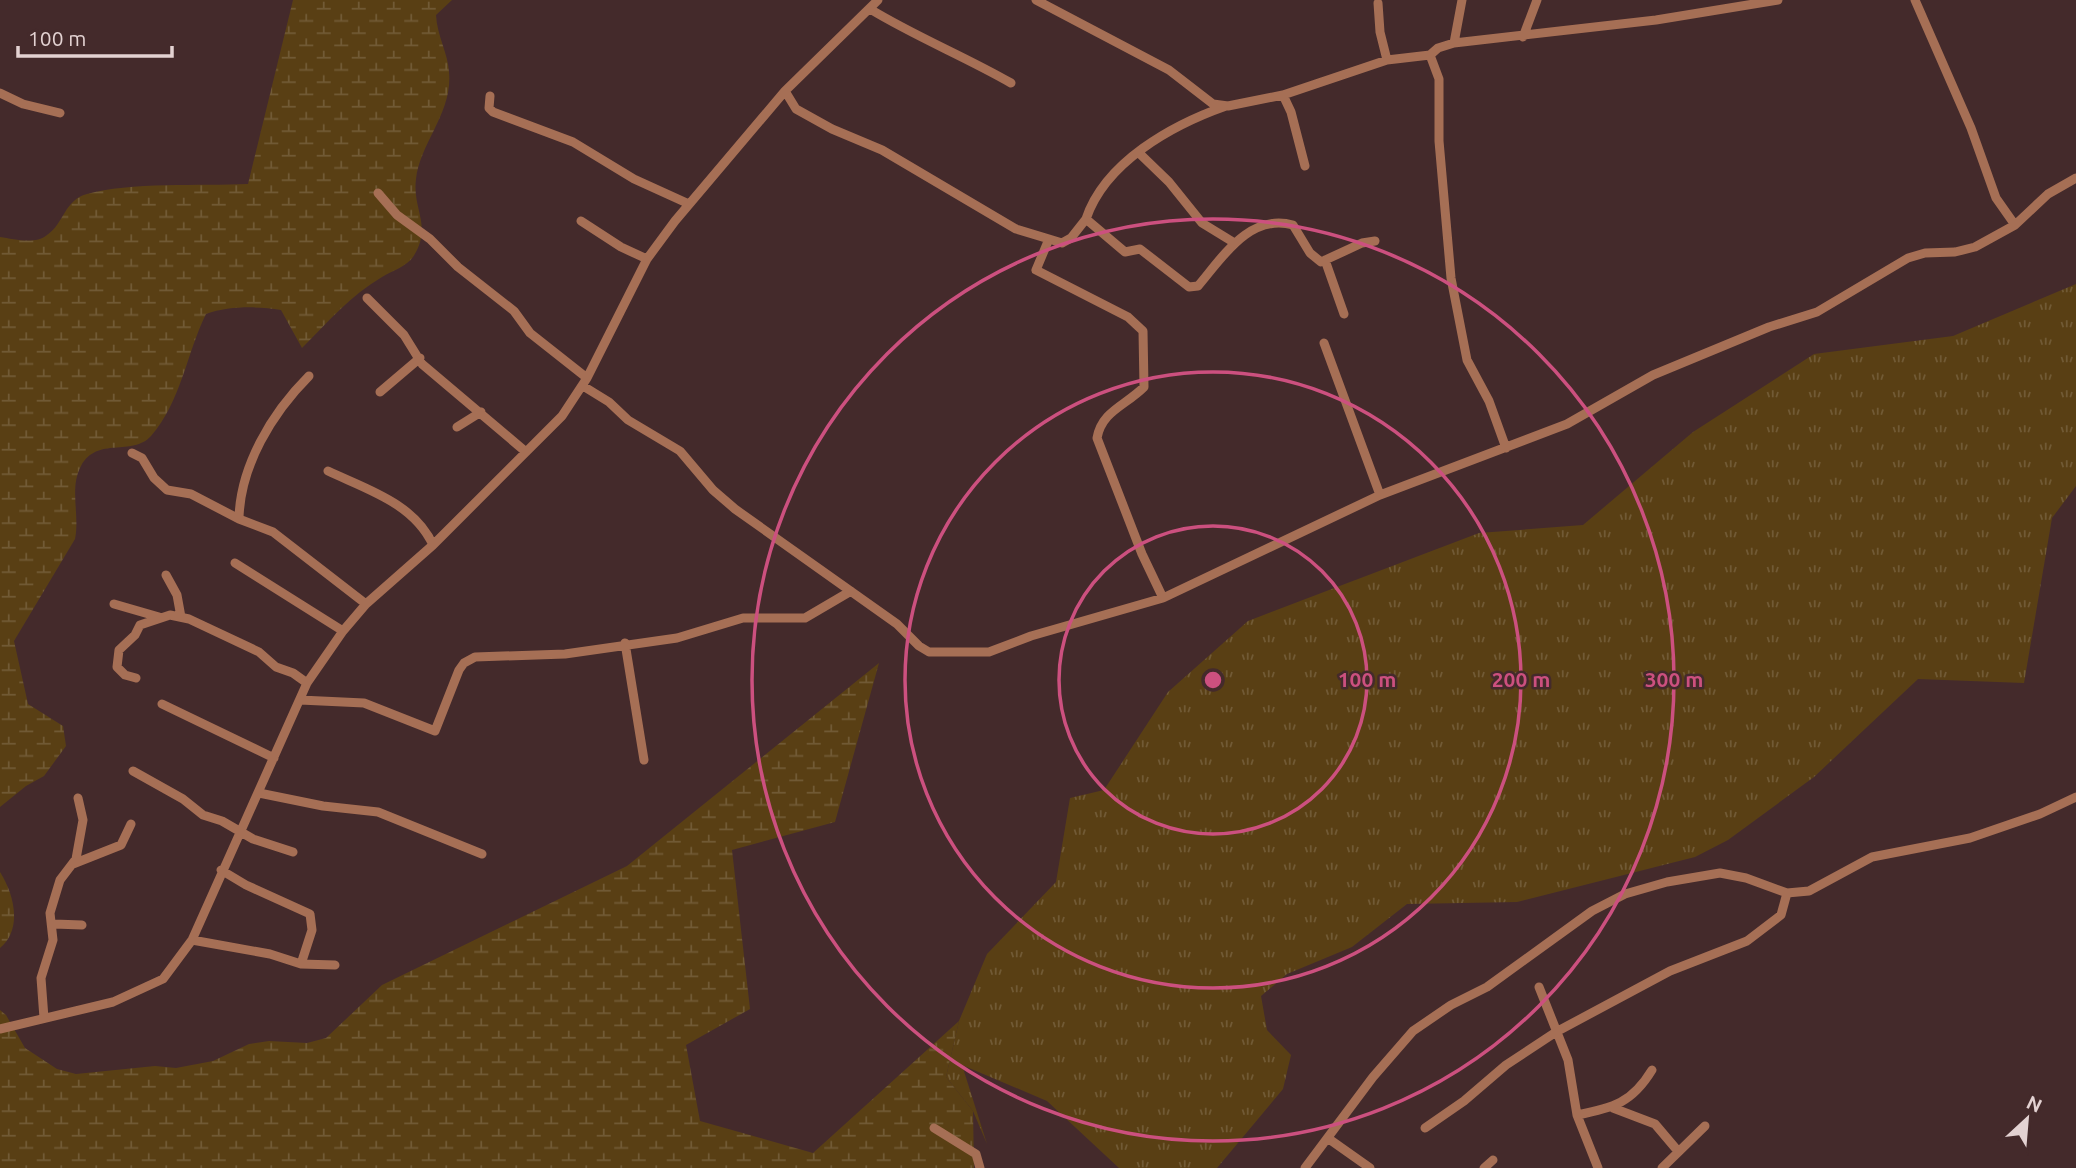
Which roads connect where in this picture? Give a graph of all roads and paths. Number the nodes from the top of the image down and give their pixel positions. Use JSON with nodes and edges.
{"nodes":[{"id":1,"x":878,"y":0,"type":"edge"},
{"id":2,"x":1036,"y":0,"type":"edge"},
{"id":3,"x":1462,"y":0,"type":"edge"},
{"id":4,"x":1537,"y":0,"type":"edge"},
{"id":5,"x":1778,"y":0,"type":"edge"},
{"id":6,"x":1916,"y":0,"type":"edge"},
{"id":7,"x":1378,"y":3,"type":"dead end"},
{"id":8,"x":870,"y":9,"type":"junction"},
{"id":9,"x":1523,"y":37,"type":"junction"},
{"id":10,"x":1454,"y":43,"type":"junction"},
{"id":11,"x":1430,"y":55,"type":"junction"},
{"id":12,"x":1387,"y":60,"type":"junction"},
{"id":13,"x":1011,"y":83,"type":"dead end"},
{"id":14,"x":785,"y":91,"type":"junction"},
{"id":15,"x":0,"y":93,"type":"edge"},
{"id":16,"x":1283,"y":95,"type":"junction"},
{"id":17,"x":490,"y":96,"type":"dead end"},
{"id":18,"x":1228,"y":106,"type":"junction"},
{"id":19,"x":60,"y":113,"type":"dead end"},
{"id":20,"x":1138,"y":152,"type":"junction"},
{"id":21,"x":1306,"y":166,"type":"dead end"},
{"id":22,"x":2076,"y":178,"type":"edge"},
{"id":23,"x":378,"y":193,"type":"dead end"},
{"id":24,"x":689,"y":204,"type":"junction"},
{"id":25,"x":1086,"y":219,"type":"junction"},
{"id":26,"x":581,"y":221,"type":"dead end"},
{"id":27,"x":2015,"y":225,"type":"junction"},
{"id":28,"x":1049,"y":239,"type":"junction"},
{"id":29,"x":1233,"y":242,"type":"junction"},
{"id":30,"x":1375,"y":242,"type":"dead end"},
{"id":31,"x":648,"y":259,"type":"junction"},
{"id":32,"x":1325,"y":260,"type":"junction"},
{"id":33,"x":367,"y":298,"type":"dead end"},
{"id":34,"x":1344,"y":314,"type":"dead end"},
{"id":35,"x":1324,"y":343,"type":"dead end"},
{"id":36,"x":420,"y":358,"type":"junction"},
{"id":37,"x":309,"y":376,"type":"dead end"},
{"id":38,"x":585,"y":382,"type":"junction"},
{"id":39,"x":380,"y":392,"type":"dead end"},
{"id":40,"x":481,"y":412,"type":"junction"},
{"id":41,"x":457,"y":427,"type":"dead end"},
{"id":42,"x":1506,"y":448,"type":"junction"},
{"id":43,"x":526,"y":452,"type":"junction"},
{"id":44,"x":132,"y":453,"type":"dead end"},
{"id":45,"x":328,"y":471,"type":"dead end"},
{"id":46,"x":1380,"y":495,"type":"junction"},
{"id":47,"x":239,"y":519,"type":"junction"},
{"id":48,"x":433,"y":545,"type":"junction"},
{"id":49,"x":236,"y":563,"type":"dead end"},
{"id":50,"x":166,"y":575,"type":"dead end"},
{"id":51,"x":851,"y":591,"type":"junction"},
{"id":52,"x":1163,"y":598,"type":"junction"},
{"id":53,"x":114,"y":604,"type":"dead end"},
{"id":54,"x":366,"y":604,"type":"junction"},
{"id":55,"x":159,"y":617,"type":"junction"},
{"id":56,"x":181,"y":617,"type":"junction"},
{"id":57,"x":343,"y":631,"type":"junction"},
{"id":58,"x":625,"y":643,"type":"junction"},
{"id":59,"x":136,"y":678,"type":"dead end"},
{"id":60,"x":307,"y":683,"type":"junction"},
{"id":61,"x":300,"y":699,"type":"junction"},
{"id":62,"x":162,"y":704,"type":"dead end"},
{"id":63,"x":274,"y":758,"type":"junction"},
{"id":64,"x":644,"y":760,"type":"dead end"},
{"id":65,"x":133,"y":771,"type":"dead end"},
{"id":66,"x":259,"y":793,"type":"junction"},
{"id":67,"x":2076,"y":797,"type":"edge"},
{"id":68,"x":78,"y":798,"type":"dead end"},
{"id":69,"x":131,"y":824,"type":"dead end"},
{"id":70,"x":240,"y":833,"type":"junction"},
{"id":71,"x":293,"y":852,"type":"dead end"},
{"id":72,"x":482,"y":854,"type":"dead end"},
{"id":73,"x":74,"y":864,"type":"junction"},
{"id":74,"x":221,"y":870,"type":"junction"},
{"id":75,"x":1787,"y":893,"type":"junction"},
{"id":76,"x":54,"y":924,"type":"junction"},
{"id":77,"x":82,"y":925,"type":"dead end"},
{"id":78,"x":192,"y":940,"type":"junction"},
{"id":79,"x":302,"y":964,"type":"junction"},
{"id":80,"x":335,"y":965,"type":"dead end"},
{"id":81,"x":1539,"y":987,"type":"dead end"},
{"id":82,"x":44,"y":1018,"type":"junction"},
{"id":83,"x":0,"y":1029,"type":"edge"},
{"id":84,"x":1556,"y":1032,"type":"junction"},
{"id":85,"x":1652,"y":1070,"type":"dead end"},
{"id":86,"x":1613,"y":1108,"type":"junction"},
{"id":87,"x":1577,"y":1115,"type":"junction"},
{"id":88,"x":1705,"y":1126,"type":"dead end"},
{"id":89,"x":934,"y":1128,"type":"dead end"},
{"id":90,"x":1425,"y":1128,"type":"dead end"},
{"id":91,"x":1329,"y":1139,"type":"junction"},
{"id":92,"x":1677,"y":1150,"type":"junction"},
{"id":93,"x":1493,"y":1160,"type":"dead end"},
{"id":94,"x":980,"y":1168,"type":"edge"},
{"id":95,"x":1305,"y":1168,"type":"edge"},
{"id":96,"x":1370,"y":1168,"type":"edge"},
{"id":97,"x":1484,"y":1168,"type":"edge"},
{"id":98,"x":1598,"y":1168,"type":"edge"},
{"id":99,"x":1662,"y":1168,"type":"edge"}],
"edges":[{"from":1,"to":8,"type":"street"},
{"from":2,"to":18,"type":"street"},
{"from":3,"to":10,"type":"street"},
{"from":4,"to":9,"type":"street"},
{"from":5,"to":9,"type":"street"},
{"from":6,"to":27,"type":"street"},
{"from":7,"to":12,"type":"street"},
{"from":8,"to":13,"type":"street"},
{"from":8,"to":14,"type":"street"},
{"from":9,"to":10,"type":"street"},
{"from":10,"to":11,"type":"street"},
{"from":11,"to":12,"type":"street"},
{"from":11,"to":42,"type":"street"},
{"from":12,"to":16,"type":"street"},
{"from":14,"to":24,"type":"street"},
{"from":14,"to":28,"type":"street"},
{"from":15,"to":19,"type":"street"},
{"from":16,"to":18,"type":"street"},
{"from":16,"to":21,"type":"street"},
{"from":17,"to":24,"type":"street"},
{"from":18,"to":20,"type":"street"},
{"from":20,"to":25,"type":"street"},
{"from":20,"to":29,"type":"street"},
{"from":22,"to":27,"type":"street"},
{"from":23,"to":38,"type":"street"},
{"from":24,"to":31,"type":"street"},
{"from":25,"to":28,"type":"street"},
{"from":25,"to":29,"type":"street"},
{"from":26,"to":31,"type":"street"},
{"from":27,"to":42,"type":"street"},
{"from":28,"to":52,"type":"street"},
{"from":29,"to":32,"type":"street"},
{"from":30,"to":32,"type":"street"},
{"from":31,"to":38,"type":"street"},
{"from":32,"to":34,"type":"street"},
{"from":33,"to":36,"type":"street"},
{"from":35,"to":46,"type":"street"},
{"from":36,"to":39,"type":"street"},
{"from":36,"to":40,"type":"street"},
{"from":37,"to":47,"type":"street"},
{"from":38,"to":43,"type":"street"},
{"from":38,"to":51,"type":"street"},
{"from":40,"to":41,"type":"street"},
{"from":40,"to":43,"type":"street"},
{"from":42,"to":46,"type":"street"},
{"from":43,"to":48,"type":"street"},
{"from":44,"to":47,"type":"street"},
{"from":45,"to":48,"type":"street"},
{"from":46,"to":52,"type":"street"},
{"from":47,"to":54,"type":"street"},
{"from":48,"to":54,"type":"street"},
{"from":49,"to":57,"type":"street"},
{"from":50,"to":56,"type":"street"},
{"from":51,"to":52,"type":"street"},
{"from":51,"to":58,"type":"street"},
{"from":53,"to":55,"type":"street"},
{"from":54,"to":57,"type":"street"},
{"from":55,"to":56,"type":"street"},
{"from":55,"to":59,"type":"street"},
{"from":56,"to":60,"type":"street"},
{"from":57,"to":60,"type":"street"},
{"from":58,"to":61,"type":"street"},
{"from":58,"to":64,"type":"street"},
{"from":60,"to":61,"type":"street"},
{"from":61,"to":63,"type":"street"},
{"from":62,"to":63,"type":"street"},
{"from":63,"to":66,"type":"street"},
{"from":65,"to":70,"type":"street"},
{"from":66,"to":70,"type":"street"},
{"from":66,"to":72,"type":"street"},
{"from":67,"to":75,"type":"street"},
{"from":68,"to":73,"type":"street"},
{"from":69,"to":73,"type":"street"},
{"from":70,"to":71,"type":"street"},
{"from":70,"to":74,"type":"street"},
{"from":73,"to":76,"type":"street"},
{"from":74,"to":78,"type":"street"},
{"from":74,"to":79,"type":"street"},
{"from":75,"to":84,"type":"street"},
{"from":75,"to":91,"type":"street"},
{"from":76,"to":77,"type":"street"},
{"from":76,"to":82,"type":"street"},
{"from":78,"to":79,"type":"street"},
{"from":78,"to":82,"type":"street"},
{"from":79,"to":80,"type":"street"},
{"from":81,"to":84,"type":"street"},
{"from":82,"to":83,"type":"street"},
{"from":84,"to":87,"type":"street"},
{"from":84,"to":90,"type":"street"},
{"from":85,"to":86,"type":"street"},
{"from":86,"to":87,"type":"street"},
{"from":86,"to":92,"type":"street"},
{"from":87,"to":98,"type":"street"},
{"from":88,"to":92,"type":"street"},
{"from":89,"to":94,"type":"street"},
{"from":91,"to":95,"type":"street"},
{"from":91,"to":96,"type":"street"},
{"from":92,"to":99,"type":"street"},
{"from":93,"to":97,"type":"street"}]}
